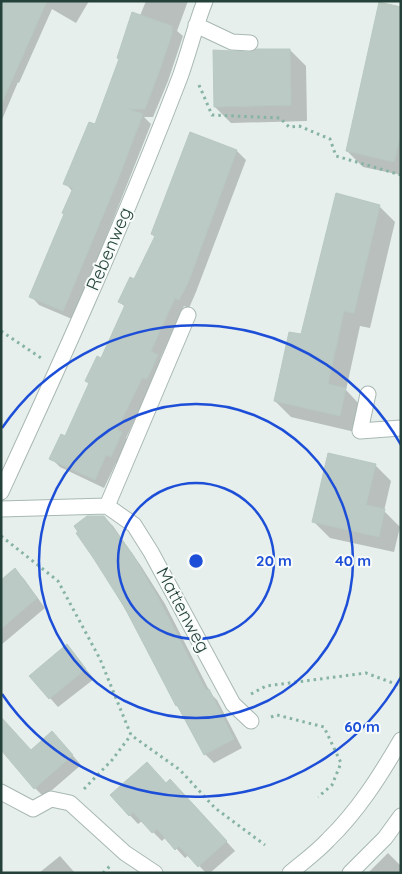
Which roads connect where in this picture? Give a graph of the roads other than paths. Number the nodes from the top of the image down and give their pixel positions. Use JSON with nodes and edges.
{"nodes":[{"id":1,"x":205,"y":1,"type":"edge"},
{"id":2,"x":196,"y":24,"type":"junction"},
{"id":3,"x":250,"y":43,"type":"dead end"},
{"id":4,"x":188,"y":315,"type":"dead end"},
{"id":5,"x":368,"y":394,"type":"dead end"},
{"id":6,"x":401,"y":428,"type":"edge"},
{"id":7,"x":1,"y":492,"type":"edge"},
{"id":8,"x":107,"y":506,"type":"junction"},
{"id":9,"x":1,"y":509,"type":"edge"},
{"id":10,"x":250,"y":721,"type":"road end"},
{"id":11,"x":401,"y":740,"type":"edge"},
{"id":12,"x":1,"y":792,"type":"edge"},
{"id":13,"x":401,"y":816,"type":"edge"},
{"id":14,"x":155,"y":873,"type":"edge"},
{"id":15,"x":290,"y":873,"type":"edge"},
{"id":16,"x":350,"y":873,"type":"edge"}],
"edges":[{"from":1,"to":2,"type":"street","name":"Rebenweg"},
{"from":2,"to":3,"type":"street"},
{"from":2,"to":7,"type":"street","name":"Rebenweg"},
{"from":4,"to":8,"type":"street"},
{"from":5,"to":6,"type":"street"},
{"from":8,"to":9,"type":"street"},
{"from":8,"to":10,"type":"street","name":"Mattenweg"},
{"from":11,"to":15,"type":"street"},
{"from":12,"to":14,"type":"street"},
{"from":13,"to":16,"type":"street"}]}
